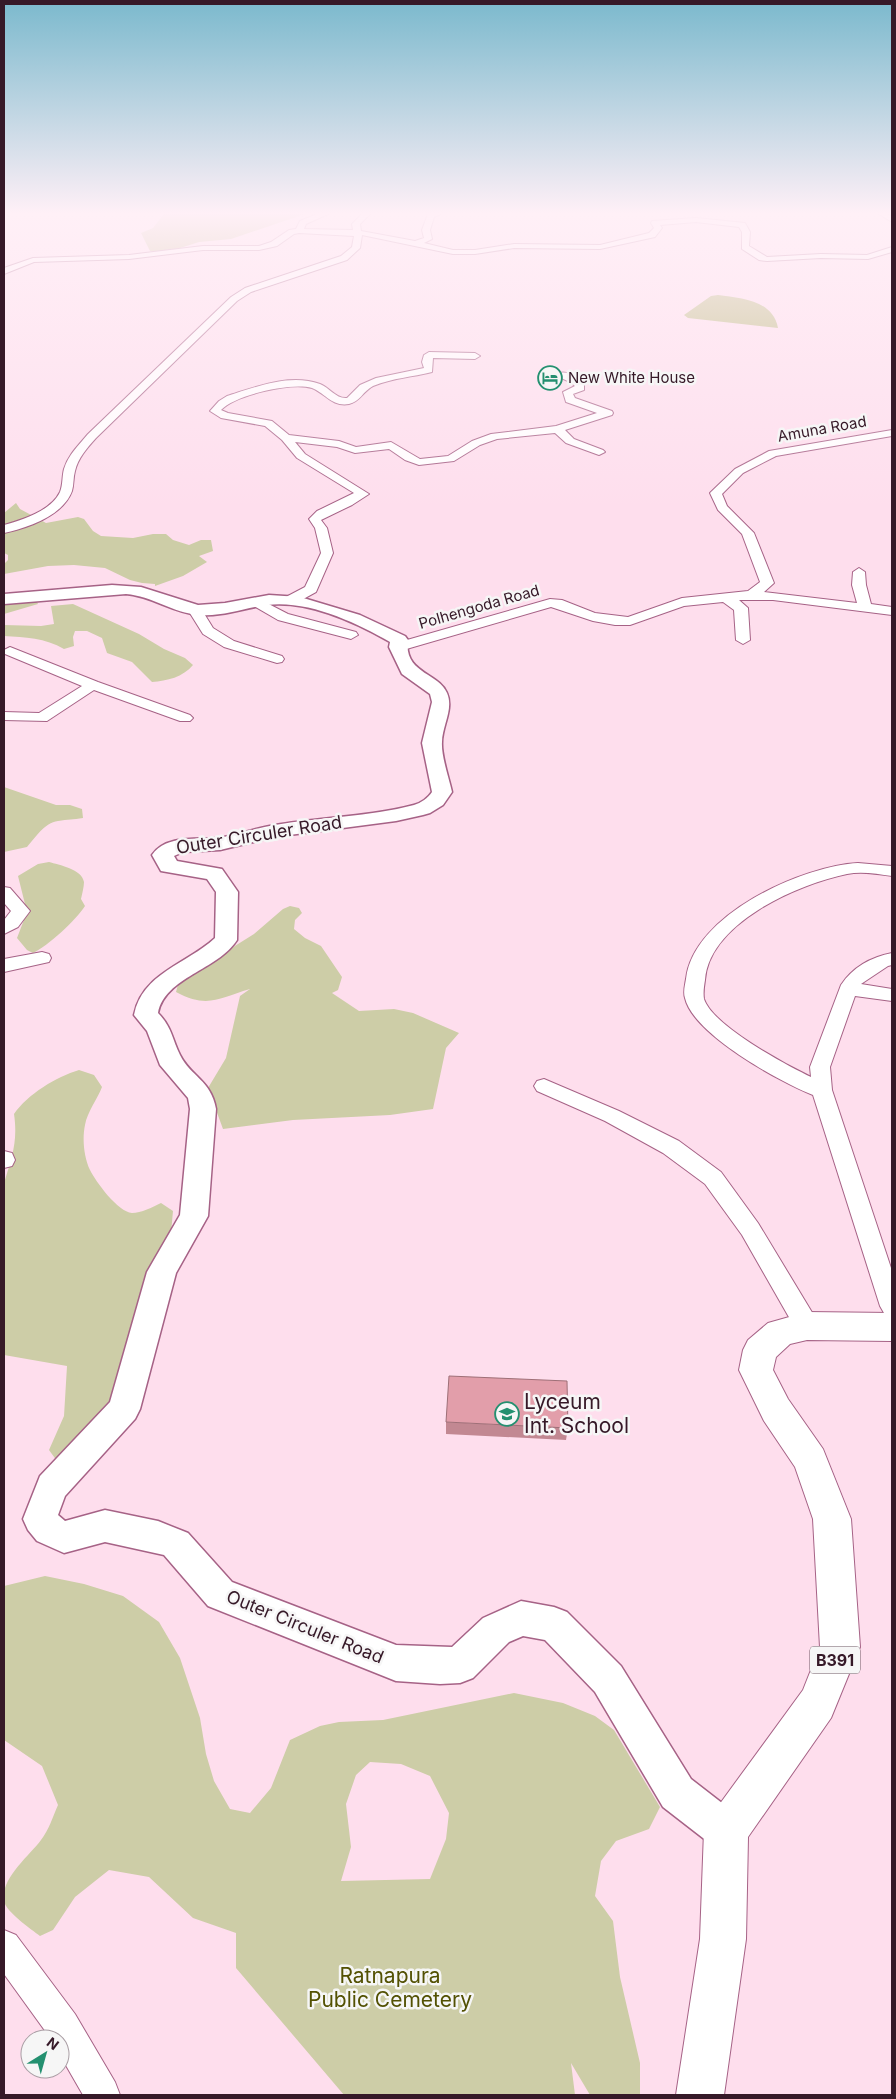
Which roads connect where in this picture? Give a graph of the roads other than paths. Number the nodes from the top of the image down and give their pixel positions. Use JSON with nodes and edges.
{"nodes":[{"id":1,"x":221,"y":312,"type":"edge"},
{"id":2,"x":475,"y":356,"type":"dead end"},
{"id":3,"x":563,"y":375,"type":"dead end"},
{"id":4,"x":557,"y":429,"type":"junction"},
{"id":5,"x":892,"y":433,"type":"edge"},
{"id":6,"x":286,"y":438,"type":"junction"},
{"id":7,"x":599,"y":452,"type":"dead end"},
{"id":8,"x":4,"y":529,"type":"edge"},
{"id":9,"x":859,"y":572,"type":"dead end"},
{"id":10,"x":752,"y":595,"type":"junction"},
{"id":11,"x":725,"y":597,"type":"junction"},
{"id":12,"x":4,"y":599,"type":"edge"},
{"id":13,"x":291,"y":600,"type":"junction"},
{"id":14,"x":259,"y":603,"type":"junction"},
{"id":15,"x":865,"y":607,"type":"junction"},
{"id":16,"x":195,"y":610,"type":"junction"},
{"id":17,"x":892,"y":611,"type":"edge"},
{"id":18,"x":351,"y":635,"type":"dead end"},
{"id":19,"x":744,"y":640,"type":"dead end"},
{"id":20,"x":398,"y":647,"type":"junction"},
{"id":21,"x":10,"y":651,"type":"dead end"},
{"id":22,"x":277,"y":658,"type":"dead end"},
{"id":23,"x":93,"y":685,"type":"junction"},
{"id":24,"x":4,"y":716,"type":"edge"},
{"id":25,"x":185,"y":718,"type":"dead end"},
{"id":26,"x":892,"y":871,"type":"edge"},
{"id":27,"x":4,"y":892,"type":"edge"},
{"id":28,"x":4,"y":928,"type":"edge"},
{"id":29,"x":42,"y":958,"type":"dead end"},
{"id":30,"x":892,"y":959,"type":"edge"},
{"id":31,"x":4,"y":966,"type":"edge"},
{"id":32,"x":848,"y":989,"type":"junction"},
{"id":33,"x":892,"y":995,"type":"edge"},
{"id":34,"x":544,"y":1086,"type":"dead end"},
{"id":35,"x":822,"y":1090,"type":"junction"},
{"id":36,"x":892,"y":1306,"type":"edge"},
{"id":37,"x":807,"y":1326,"type":"junction"},
{"id":38,"x":892,"y":1327,"type":"edge"},
{"id":39,"x":726,"y":1831,"type":"junction"},
{"id":40,"x":4,"y":1947,"type":"edge"},
{"id":41,"x":102,"y":2095,"type":"edge"},
{"id":42,"x":700,"y":2095,"type":"edge"}],
"edges":[{"from":1,"to":8,"type":"street"},
{"from":2,"to":6,"type":"street"},
{"from":3,"to":4,"type":"street"},
{"from":4,"to":6,"type":"street"},
{"from":4,"to":7,"type":"street"},
{"from":5,"to":10,"type":"street","name":"Amuna Road"},
{"from":6,"to":13,"type":"street"},
{"from":9,"to":15,"type":"street"},
{"from":10,"to":11,"type":"street","name":"Polhengoda Road"},
{"from":10,"to":15,"type":"street","name":"Polhengoda Road"},
{"from":11,"to":19,"type":"street"},
{"from":11,"to":20,"type":"street","name":"Polhengoda Road"},
{"from":12,"to":16,"type":"street","name":"Outer Circuler Road"},
{"from":13,"to":14,"type":"street","name":"Outer Circuler Road"},
{"from":13,"to":20,"type":"street","name":"Outer Circuler Road"},
{"from":14,"to":16,"type":"street","name":"Outer Circuler Road"},
{"from":14,"to":18,"type":"street"},
{"from":15,"to":17,"type":"street","name":"Polhengoda Road"},
{"from":16,"to":22,"type":"street"},
{"from":20,"to":39,"type":"street","name":"Outer Circuler Road"},
{"from":21,"to":23,"type":"street"},
{"from":23,"to":24,"type":"street"},
{"from":23,"to":25,"type":"street"},
{"from":26,"to":35,"type":"street"},
{"from":27,"to":28,"type":"street"},
{"from":29,"to":31,"type":"street"},
{"from":30,"to":32,"type":"street"},
{"from":32,"to":33,"type":"street"},
{"from":32,"to":35,"type":"street"},
{"from":34,"to":37,"type":"street"},
{"from":35,"to":36,"type":"street"},
{"from":37,"to":38,"type":"main road","number":"B391"},
{"from":37,"to":39,"type":"main road","number":"B391"},
{"from":39,"to":42,"type":"main road"},
{"from":40,"to":41,"type":"street"}]}
